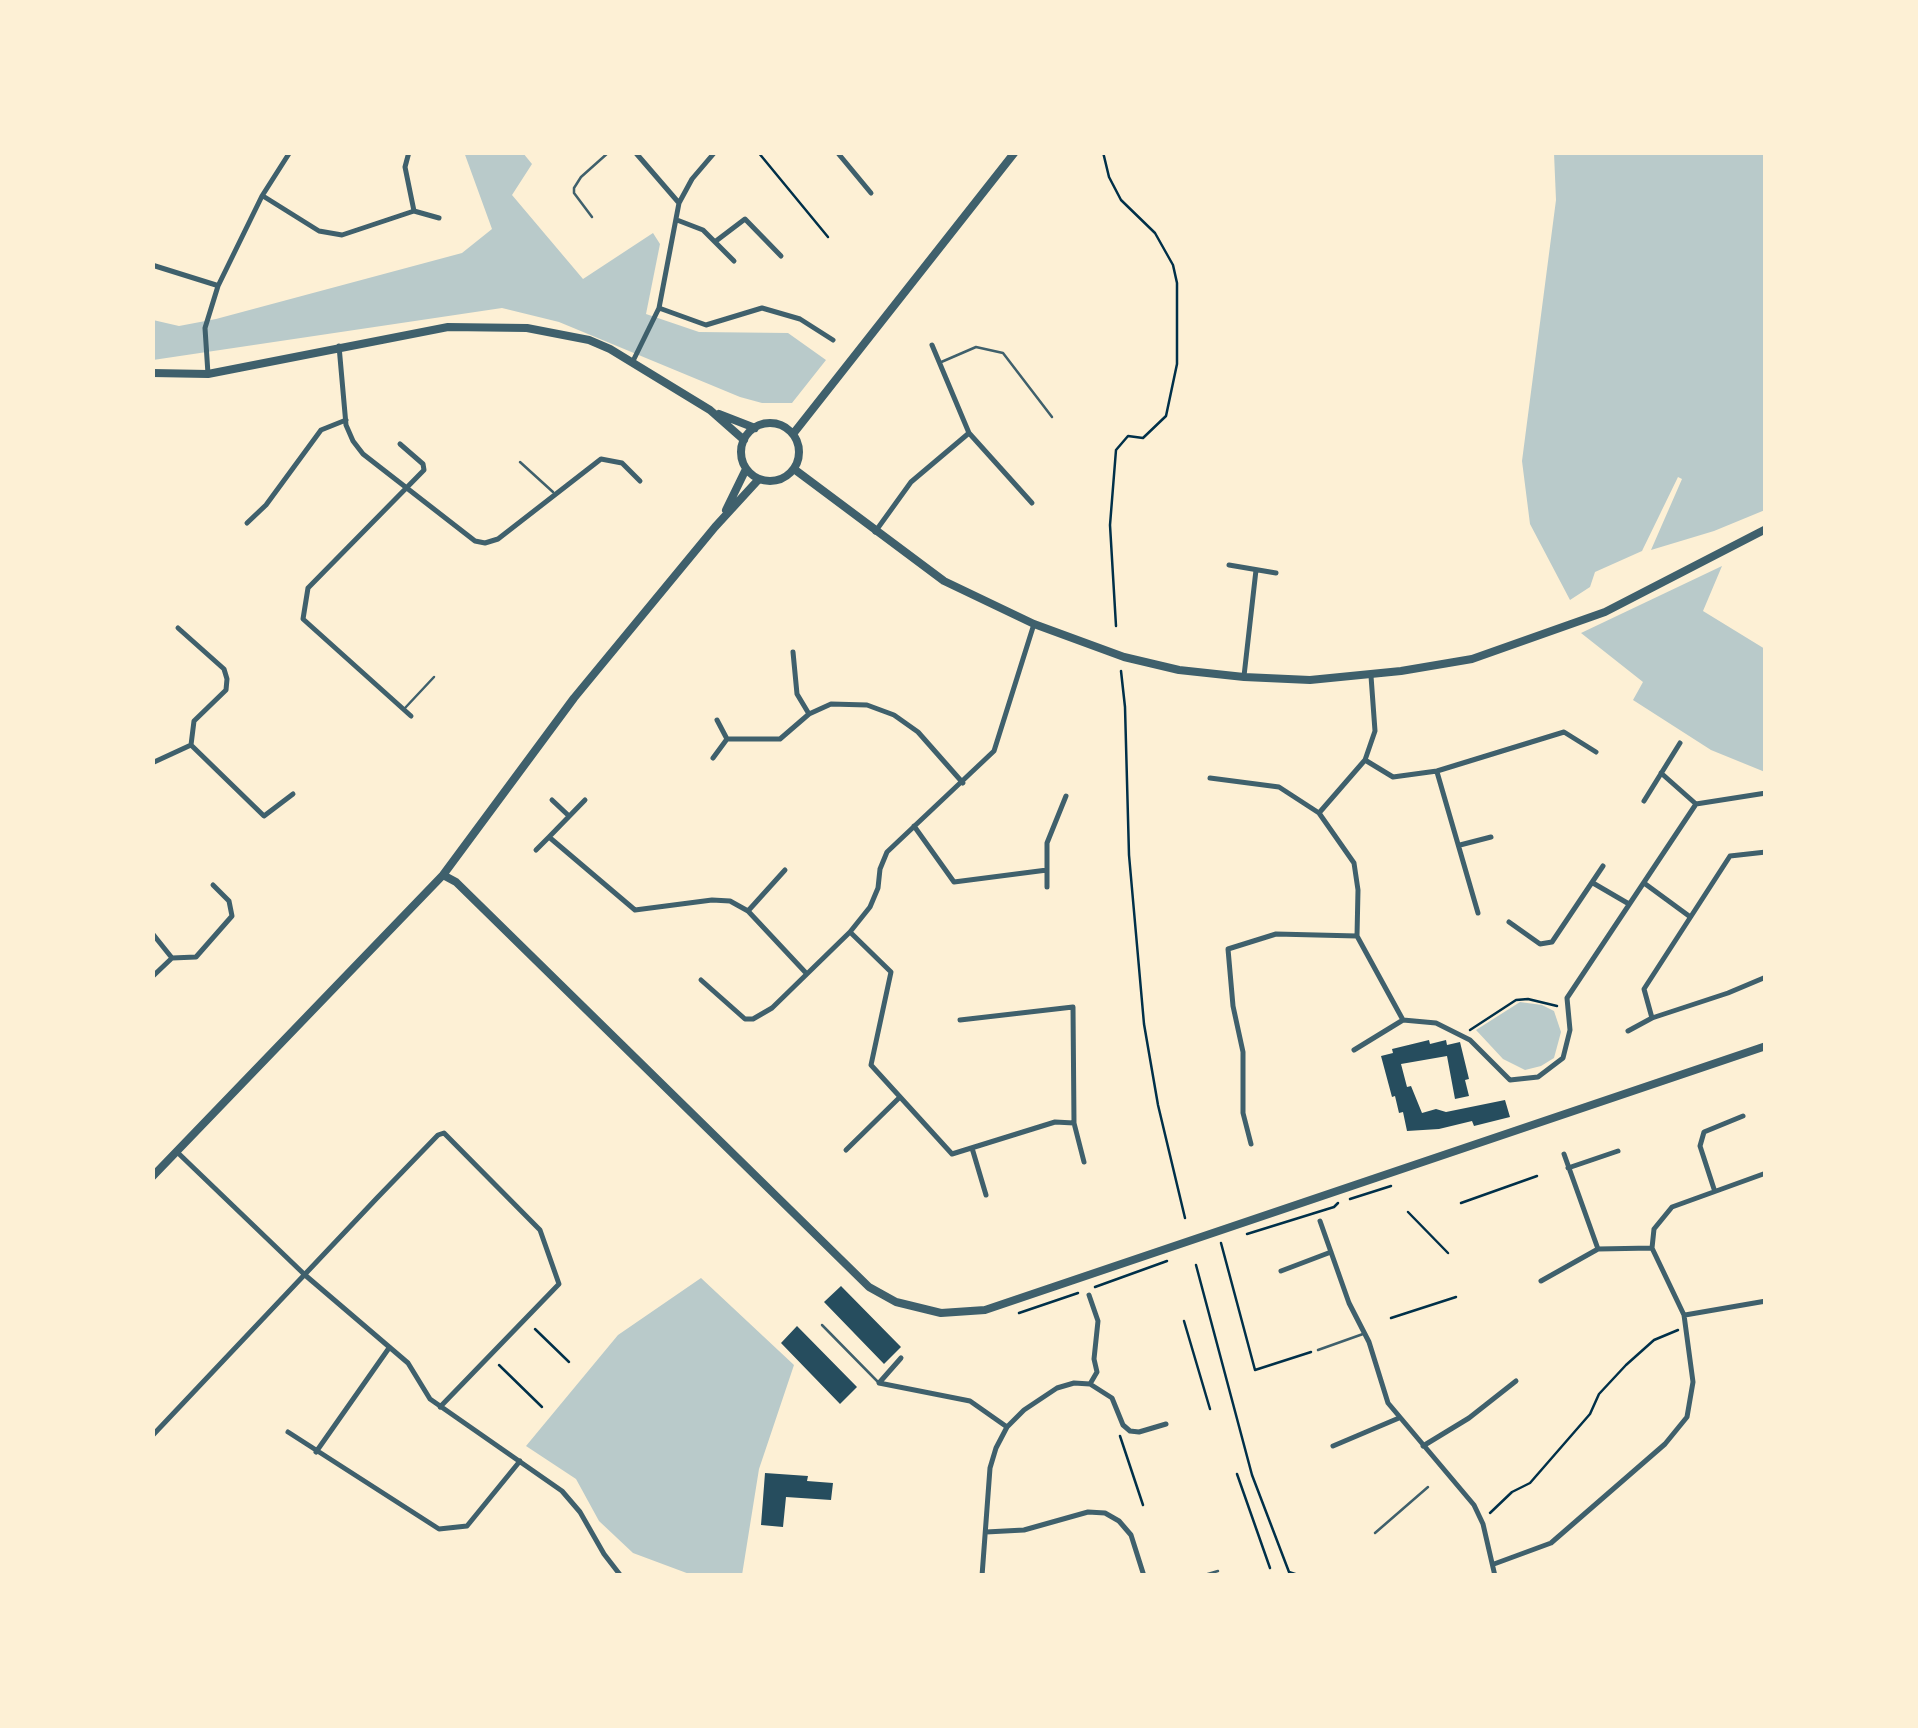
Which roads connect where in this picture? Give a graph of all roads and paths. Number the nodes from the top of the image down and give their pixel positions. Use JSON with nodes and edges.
{"nodes":[{"id":1,"x":290,"y":152,"type":"edge"},
{"id":2,"x":409,"y":152,"type":"edge"},
{"id":3,"x":609,"y":152,"type":"edge"},
{"id":4,"x":635,"y":152,"type":"edge"},
{"id":5,"x":714,"y":152,"type":"edge"},
{"id":6,"x":758,"y":152,"type":"edge"},
{"id":7,"x":837,"y":152,"type":"edge"},
{"id":8,"x":1016,"y":152,"type":"edge"},
{"id":9,"x":1103,"y":152,"type":"edge"},
{"id":10,"x":871,"y":193,"type":"dead end"},
{"id":11,"x":262,"y":196,"type":"junction"},
{"id":12,"x":679,"y":203,"type":"junction"},
{"id":13,"x":414,"y":210,"type":"junction"},
{"id":14,"x":592,"y":217,"type":"dead end"},
{"id":15,"x":440,"y":218,"type":"dead end"},
{"id":16,"x":675,"y":219,"type":"junction"},
{"id":17,"x":828,"y":237,"type":"dead end"},
{"id":18,"x":716,"y":241,"type":"junction"},
{"id":19,"x":781,"y":256,"type":"dead end"},
{"id":20,"x":734,"y":260,"type":"dead end"},
{"id":21,"x":152,"y":264,"type":"edge"},
{"id":22,"x":218,"y":286,"type":"junction"},
{"id":23,"x":659,"y":308,"type":"junction"},
{"id":24,"x":832,"y":340,"type":"dead end"},
{"id":25,"x":932,"y":345,"type":"dead end"},
{"id":26,"x":340,"y":346,"type":"junction"},
{"id":27,"x":633,"y":361,"type":"junction"},
{"id":28,"x":938,"y":364,"type":"junction"},
{"id":29,"x":152,"y":373,"type":"edge"},
{"id":30,"x":208,"y":374,"type":"junction"},
{"id":31,"x":710,"y":410,"type":"junction"},
{"id":32,"x":1052,"y":417,"type":"dead end"},
{"id":33,"x":346,"y":420,"type":"junction"},
{"id":34,"x":755,"y":428,"type":"junction"},
{"id":35,"x":970,"y":433,"type":"junction"},
{"id":36,"x":792,"y":434,"type":"junction"},
{"id":37,"x":744,"y":440,"type":"junction"},
{"id":38,"x":400,"y":444,"type":"dead end"},
{"id":39,"x":520,"y":462,"type":"dead end"},
{"id":40,"x":746,"y":469,"type":"junction"},
{"id":41,"x":794,"y":469,"type":"junction"},
{"id":42,"x":759,"y":480,"type":"junction"},
{"id":43,"x":640,"y":481,"type":"dead end"},
{"id":44,"x":407,"y":488,"type":"junction"},
{"id":45,"x":554,"y":493,"type":"junction"},
{"id":46,"x":1032,"y":503,"type":"dead end"},
{"id":47,"x":722,"y":518,"type":"junction"},
{"id":48,"x":247,"y":523,"type":"dead end"},
{"id":49,"x":1766,"y":529,"type":"edge"},
{"id":50,"x":875,"y":532,"type":"junction"},
{"id":51,"x":1228,"y":565,"type":"dead end"},
{"id":52,"x":1256,"y":570,"type":"junction"},
{"id":53,"x":1276,"y":573,"type":"dead end"},
{"id":54,"x":1034,"y":624,"type":"junction"},
{"id":55,"x":1116,"y":626,"type":"dead end"},
{"id":56,"x":178,"y":628,"type":"dead end"},
{"id":57,"x":793,"y":652,"type":"dead end"},
{"id":58,"x":1121,"y":671,"type":"dead end"},
{"id":59,"x":1371,"y":673,"type":"junction"},
{"id":60,"x":434,"y":676,"type":"dead end"},
{"id":61,"x":1244,"y":676,"type":"junction"},
{"id":62,"x":404,"y":710,"type":"junction"},
{"id":63,"x":809,"y":714,"type":"junction"},
{"id":64,"x":410,"y":716,"type":"dead end"},
{"id":65,"x":718,"y":720,"type":"dead end"},
{"id":66,"x":726,"y":739,"type":"junction"},
{"id":67,"x":1680,"y":743,"type":"dead end"},
{"id":68,"x":190,"y":745,"type":"junction"},
{"id":69,"x":1596,"y":752,"type":"dead end"},
{"id":70,"x":712,"y":758,"type":"dead end"},
{"id":71,"x":1365,"y":760,"type":"junction"},
{"id":72,"x":152,"y":763,"type":"edge"},
{"id":73,"x":1437,"y":771,"type":"junction"},
{"id":74,"x":1661,"y":773,"type":"junction"},
{"id":75,"x":1210,"y":778,"type":"dead end"},
{"id":76,"x":963,"y":783,"type":"junction"},
{"id":77,"x":1766,"y":793,"type":"edge"},
{"id":78,"x":292,"y":794,"type":"dead end"},
{"id":79,"x":1066,"y":796,"type":"dead end"},
{"id":80,"x":552,"y":800,"type":"dead end"},
{"id":81,"x":585,"y":800,"type":"dead end"},
{"id":82,"x":1644,"y":801,"type":"dead end"},
{"id":83,"x":1696,"y":804,"type":"junction"},
{"id":84,"x":1319,"y":813,"type":"junction"},
{"id":85,"x":570,"y":816,"type":"junction"},
{"id":86,"x":913,"y":826,"type":"junction"},
{"id":87,"x":548,"y":837,"type":"junction"},
{"id":88,"x":1490,"y":837,"type":"dead end"},
{"id":89,"x":1458,"y":845,"type":"junction"},
{"id":90,"x":536,"y":850,"type":"dead end"},
{"id":91,"x":1766,"y":852,"type":"edge"},
{"id":92,"x":1603,"y":866,"type":"dead end"},
{"id":93,"x":785,"y":870,"type":"dead end"},
{"id":94,"x":1047,"y":870,"type":"junction"},
{"id":95,"x":443,"y":874,"type":"junction"},
{"id":96,"x":1593,"y":882,"type":"junction"},
{"id":97,"x":1644,"y":883,"type":"junction"},
{"id":98,"x":214,"y":885,"type":"dead end"},
{"id":99,"x":1047,"y":887,"type":"dead end"},
{"id":100,"x":1629,"y":905,"type":"junction"},
{"id":101,"x":748,"y":911,"type":"junction"},
{"id":102,"x":1478,"y":913,"type":"dead end"},
{"id":103,"x":1689,"y":916,"type":"junction"},
{"id":104,"x":1509,"y":922,"type":"dead end"},
{"id":105,"x":850,"y":932,"type":"junction"},
{"id":106,"x":152,"y":933,"type":"edge"},
{"id":107,"x":1357,"y":936,"type":"junction"},
{"id":108,"x":172,"y":958,"type":"junction"},
{"id":109,"x":806,"y":973,"type":"junction"},
{"id":110,"x":152,"y":977,"type":"edge"},
{"id":111,"x":1766,"y":977,"type":"edge"},
{"id":112,"x":701,"y":980,"type":"dead end"},
{"id":113,"x":1568,"y":1009,"type":"junction"},
{"id":114,"x":1652,"y":1018,"type":"junction"},
{"id":115,"x":960,"y":1020,"type":"dead end"},
{"id":116,"x":1403,"y":1020,"type":"junction"},
{"id":117,"x":1628,"y":1030,"type":"dead end"},
{"id":118,"x":1461,"y":1035,"type":"junction"},
{"id":119,"x":1766,"y":1046,"type":"edge"},
{"id":120,"x":1354,"y":1050,"type":"dead end"},
{"id":121,"x":900,"y":1096,"type":"junction"},
{"id":122,"x":1742,"y":1116,"type":"dead end"},
{"id":123,"x":1074,"y":1123,"type":"junction"},
{"id":124,"x":1252,"y":1144,"type":"dead end"},
{"id":125,"x":972,"y":1148,"type":"junction"},
{"id":126,"x":846,"y":1150,"type":"dead end"},
{"id":127,"x":1618,"y":1151,"type":"dead end"},
{"id":128,"x":176,"y":1152,"type":"junction"},
{"id":129,"x":1564,"y":1154,"type":"dead end"},
{"id":130,"x":1084,"y":1162,"type":"dead end"},
{"id":131,"x":1568,"y":1168,"type":"junction"},
{"id":132,"x":1766,"y":1173,"type":"edge"},
{"id":133,"x":1537,"y":1176,"type":"dead end"},
{"id":134,"x":152,"y":1177,"type":"edge"},
{"id":135,"x":1391,"y":1186,"type":"dead end"},
{"id":136,"x":1714,"y":1189,"type":"junction"},
{"id":137,"x":986,"y":1196,"type":"dead end"},
{"id":138,"x":1461,"y":1203,"type":"dead end"},
{"id":139,"x":1408,"y":1212,"type":"dead end"},
{"id":140,"x":1185,"y":1218,"type":"dead end"},
{"id":141,"x":1320,"y":1221,"type":"dead end"},
{"id":142,"x":1239,"y":1236,"type":"dead end"},
{"id":143,"x":1220,"y":1243,"type":"dead end"},
{"id":144,"x":1652,"y":1248,"type":"junction"},
{"id":145,"x":1598,"y":1250,"type":"junction"},
{"id":146,"x":1332,"y":1252,"type":"junction"},
{"id":147,"x":1448,"y":1253,"type":"dead end"},
{"id":148,"x":1169,"y":1260,"type":"dead end"},
{"id":149,"x":1196,"y":1265,"type":"dead end"},
{"id":150,"x":1281,"y":1270,"type":"dead end"},
{"id":151,"x":305,"y":1275,"type":"junction"},
{"id":152,"x":1541,"y":1280,"type":"dead end"},
{"id":153,"x":1089,"y":1296,"type":"dead end"},
{"id":154,"x":1456,"y":1297,"type":"dead end"},
{"id":155,"x":1766,"y":1300,"type":"edge"},
{"id":156,"x":1019,"y":1313,"type":"dead end"},
{"id":157,"x":1684,"y":1316,"type":"junction"},
{"id":158,"x":1391,"y":1318,"type":"dead end"},
{"id":159,"x":1184,"y":1321,"type":"dead end"},
{"id":160,"x":822,"y":1325,"type":"dead end"},
{"id":161,"x":1685,"y":1327,"type":"junction"},
{"id":162,"x":534,"y":1329,"type":"dead end"},
{"id":163,"x":1364,"y":1334,"type":"junction"},
{"id":164,"x":389,"y":1348,"type":"junction"},
{"id":165,"x":1318,"y":1350,"type":"joint"},
{"id":166,"x":900,"y":1358,"type":"dead end"},
{"id":167,"x":569,"y":1362,"type":"dead end"},
{"id":168,"x":499,"y":1364,"type":"dead end"},
{"id":169,"x":1516,"y":1381,"type":"dead end"},
{"id":170,"x":879,"y":1384,"type":"junction"},
{"id":171,"x":1090,"y":1384,"type":"junction"},
{"id":172,"x":440,"y":1407,"type":"junction"},
{"id":173,"x":542,"y":1407,"type":"dead end"},
{"id":174,"x":1210,"y":1408,"type":"dead end"},
{"id":175,"x":1399,"y":1418,"type":"junction"},
{"id":176,"x":1166,"y":1424,"type":"dead end"},
{"id":177,"x":1123,"y":1425,"type":"junction"},
{"id":178,"x":1007,"y":1427,"type":"junction"},
{"id":179,"x":288,"y":1432,"type":"dead end"},
{"id":180,"x":152,"y":1436,"type":"edge"},
{"id":181,"x":1333,"y":1446,"type":"dead end"},
{"id":182,"x":1423,"y":1446,"type":"junction"},
{"id":183,"x":316,"y":1452,"type":"junction"},
{"id":184,"x":520,"y":1461,"type":"junction"},
{"id":185,"x":1237,"y":1474,"type":"dead end"},
{"id":186,"x":1428,"y":1488,"type":"dead end"},
{"id":187,"x":1143,"y":1505,"type":"dead end"},
{"id":188,"x":1481,"y":1520,"type":"junction"},
{"id":189,"x":986,"y":1532,"type":"junction"},
{"id":190,"x":1375,"y":1533,"type":"dead end"},
{"id":191,"x":1494,"y":1564,"type":"junction"},
{"id":192,"x":1270,"y":1568,"type":"dead end"},
{"id":193,"x":1218,"y":1570,"type":"dead end"},
{"id":194,"x":621,"y":1576,"type":"edge"},
{"id":195,"x":982,"y":1576,"type":"edge"},
{"id":196,"x":1144,"y":1576,"type":"edge"},
{"id":197,"x":1202,"y":1576,"type":"edge"},
{"id":198,"x":1301,"y":1576,"type":"edge"},
{"id":199,"x":1495,"y":1576,"type":"edge"}],
"edges":[{"from":1,"to":11,"type":"street"},
{"from":2,"to":13,"type":"street"},
{"from":3,"to":14,"type":"lane"},
{"from":4,"to":12,"type":"street"},
{"from":5,"to":12,"type":"street"},
{"from":6,"to":17,"type":"path"},
{"from":7,"to":10,"type":"street"},
{"from":8,"to":36,"type":"street"},
{"from":9,"to":55,"type":"path"},
{"from":11,"to":13,"type":"street"},
{"from":11,"to":22,"type":"street"},
{"from":12,"to":16,"type":"street"},
{"from":13,"to":15,"type":"street"},
{"from":16,"to":18,"type":"street"},
{"from":16,"to":23,"type":"street"},
{"from":18,"to":19,"type":"street"},
{"from":18,"to":20,"type":"street"},
{"from":21,"to":22,"type":"street"},
{"from":22,"to":30,"type":"street"},
{"from":23,"to":24,"type":"street"},
{"from":23,"to":27,"type":"street"},
{"from":25,"to":28,"type":"street"},
{"from":26,"to":27,"type":"street"},
{"from":26,"to":30,"type":"street"},
{"from":26,"to":33,"type":"street"},
{"from":27,"to":31,"type":"street"},
{"from":28,"to":32,"type":"lane"},
{"from":28,"to":35,"type":"street"},
{"from":29,"to":30,"type":"street"},
{"from":31,"to":34,"type":"street"},
{"from":31,"to":37,"type":"street"},
{"from":33,"to":44,"type":"street"},
{"from":33,"to":48,"type":"street"},
{"from":34,"to":36,"type":"street"},
{"from":34,"to":37,"type":"street"},
{"from":35,"to":46,"type":"street"},
{"from":35,"to":50,"type":"street"},
{"from":36,"to":41,"type":"street"},
{"from":37,"to":40,"type":"street"},
{"from":38,"to":44,"type":"street"},
{"from":39,"to":45,"type":"lane"},
{"from":40,"to":42,"type":"street"},
{"from":40,"to":47,"type":"street"},
{"from":41,"to":42,"type":"street"},
{"from":41,"to":50,"type":"street"},
{"from":42,"to":47,"type":"street"},
{"from":43,"to":45,"type":"street"},
{"from":44,"to":45,"type":"street"},
{"from":44,"to":62,"type":"street"},
{"from":47,"to":95,"type":"street"},
{"from":49,"to":59,"type":"street"},
{"from":50,"to":54,"type":"street"},
{"from":51,"to":52,"type":"street"},
{"from":52,"to":53,"type":"street"},
{"from":52,"to":61,"type":"street"},
{"from":54,"to":61,"type":"street"},
{"from":54,"to":76,"type":"street"},
{"from":56,"to":68,"type":"street"},
{"from":57,"to":63,"type":"street"},
{"from":58,"to":140,"type":"path"},
{"from":59,"to":61,"type":"street"},
{"from":59,"to":71,"type":"street"},
{"from":60,"to":62,"type":"lane"},
{"from":62,"to":64,"type":"street"},
{"from":63,"to":66,"type":"street"},
{"from":63,"to":76,"type":"street"},
{"from":65,"to":66,"type":"street"},
{"from":66,"to":70,"type":"street"},
{"from":67,"to":74,"type":"street"},
{"from":68,"to":72,"type":"street"},
{"from":68,"to":78,"type":"street"},
{"from":69,"to":73,"type":"street"},
{"from":71,"to":73,"type":"street"},
{"from":71,"to":84,"type":"street"},
{"from":73,"to":89,"type":"street"},
{"from":74,"to":82,"type":"street"},
{"from":74,"to":83,"type":"street"},
{"from":75,"to":84,"type":"street"},
{"from":76,"to":86,"type":"street"},
{"from":77,"to":83,"type":"street"},
{"from":79,"to":94,"type":"street"},
{"from":80,"to":85,"type":"street"},
{"from":81,"to":85,"type":"street"},
{"from":83,"to":97,"type":"street"},
{"from":84,"to":107,"type":"street"},
{"from":85,"to":87,"type":"street"},
{"from":86,"to":94,"type":"street"},
{"from":86,"to":105,"type":"street"},
{"from":87,"to":90,"type":"street"},
{"from":87,"to":101,"type":"street"},
{"from":88,"to":89,"type":"street"},
{"from":89,"to":102,"type":"street"},
{"from":91,"to":103,"type":"street"},
{"from":92,"to":96,"type":"street"},
{"from":93,"to":101,"type":"street"},
{"from":94,"to":99,"type":"street"},
{"from":95,"to":119,"type":"street"},
{"from":95,"to":128,"type":"street"},
{"from":96,"to":100,"type":"street"},
{"from":96,"to":104,"type":"street"},
{"from":97,"to":100,"type":"street"},
{"from":97,"to":103,"type":"street"},
{"from":98,"to":108,"type":"street"},
{"from":100,"to":113,"type":"street"},
{"from":101,"to":109,"type":"street"},
{"from":103,"to":114,"type":"street"},
{"from":105,"to":109,"type":"street"},
{"from":105,"to":121,"type":"street"},
{"from":106,"to":108,"type":"street"},
{"from":107,"to":116,"type":"street"},
{"from":107,"to":124,"type":"street"},
{"from":108,"to":110,"type":"street"},
{"from":109,"to":112,"type":"street"},
{"from":111,"to":114,"type":"street"},
{"from":113,"to":118,"type":"path"},
{"from":113,"to":118,"type":"street"},
{"from":114,"to":117,"type":"street"},
{"from":115,"to":123,"type":"street"},
{"from":116,"to":118,"type":"street"},
{"from":116,"to":120,"type":"street"},
{"from":121,"to":125,"type":"street"},
{"from":121,"to":126,"type":"street"},
{"from":122,"to":136,"type":"street"},
{"from":123,"to":125,"type":"street"},
{"from":123,"to":130,"type":"street"},
{"from":125,"to":137,"type":"street"},
{"from":127,"to":131,"type":"street"},
{"from":128,"to":134,"type":"street"},
{"from":128,"to":151,"type":"street"},
{"from":129,"to":131,"type":"street"},
{"from":131,"to":145,"type":"street"},
{"from":132,"to":136,"type":"street"},
{"from":133,"to":138,"type":"path"},
{"from":135,"to":142,"type":"path"},
{"from":136,"to":144,"type":"street"},
{"from":139,"to":147,"type":"path"},
{"from":141,"to":146,"type":"street"},
{"from":143,"to":165,"type":"path"},
{"from":144,"to":145,"type":"street"},
{"from":144,"to":157,"type":"street"},
{"from":145,"to":152,"type":"street"},
{"from":146,"to":150,"type":"street"},
{"from":146,"to":163,"type":"street"},
{"from":148,"to":156,"type":"path"},
{"from":149,"to":198,"type":"path"},
{"from":151,"to":164,"type":"street"},
{"from":151,"to":172,"type":"street"},
{"from":151,"to":180,"type":"street"},
{"from":153,"to":171,"type":"street"},
{"from":154,"to":158,"type":"path"},
{"from":155,"to":157,"type":"street"},
{"from":157,"to":161,"type":"street"},
{"from":159,"to":174,"type":"path"},
{"from":160,"to":170,"type":"lane"},
{"from":161,"to":188,"type":"path"},
{"from":161,"to":191,"type":"street"},
{"from":162,"to":167,"type":"path"},
{"from":163,"to":165,"type":"lane"},
{"from":163,"to":175,"type":"street"},
{"from":164,"to":172,"type":"street"},
{"from":164,"to":183,"type":"street"},
{"from":166,"to":170,"type":"street"},
{"from":168,"to":173,"type":"path"},
{"from":169,"to":182,"type":"street"},
{"from":170,"to":178,"type":"street"},
{"from":171,"to":177,"type":"street"},
{"from":171,"to":178,"type":"street"},
{"from":172,"to":184,"type":"street"},
{"from":175,"to":181,"type":"street"},
{"from":175,"to":182,"type":"street"},
{"from":176,"to":177,"type":"street"},
{"from":177,"to":187,"type":"path"},
{"from":178,"to":189,"type":"street"},
{"from":179,"to":183,"type":"street"},
{"from":182,"to":188,"type":"street"},
{"from":183,"to":184,"type":"street"},
{"from":184,"to":194,"type":"street"},
{"from":185,"to":192,"type":"path"},
{"from":186,"to":190,"type":"lane"},
{"from":188,"to":191,"type":"street"},
{"from":189,"to":195,"type":"street"},
{"from":189,"to":196,"type":"street"},
{"from":191,"to":199,"type":"street"},
{"from":193,"to":197,"type":"lane"}]}
